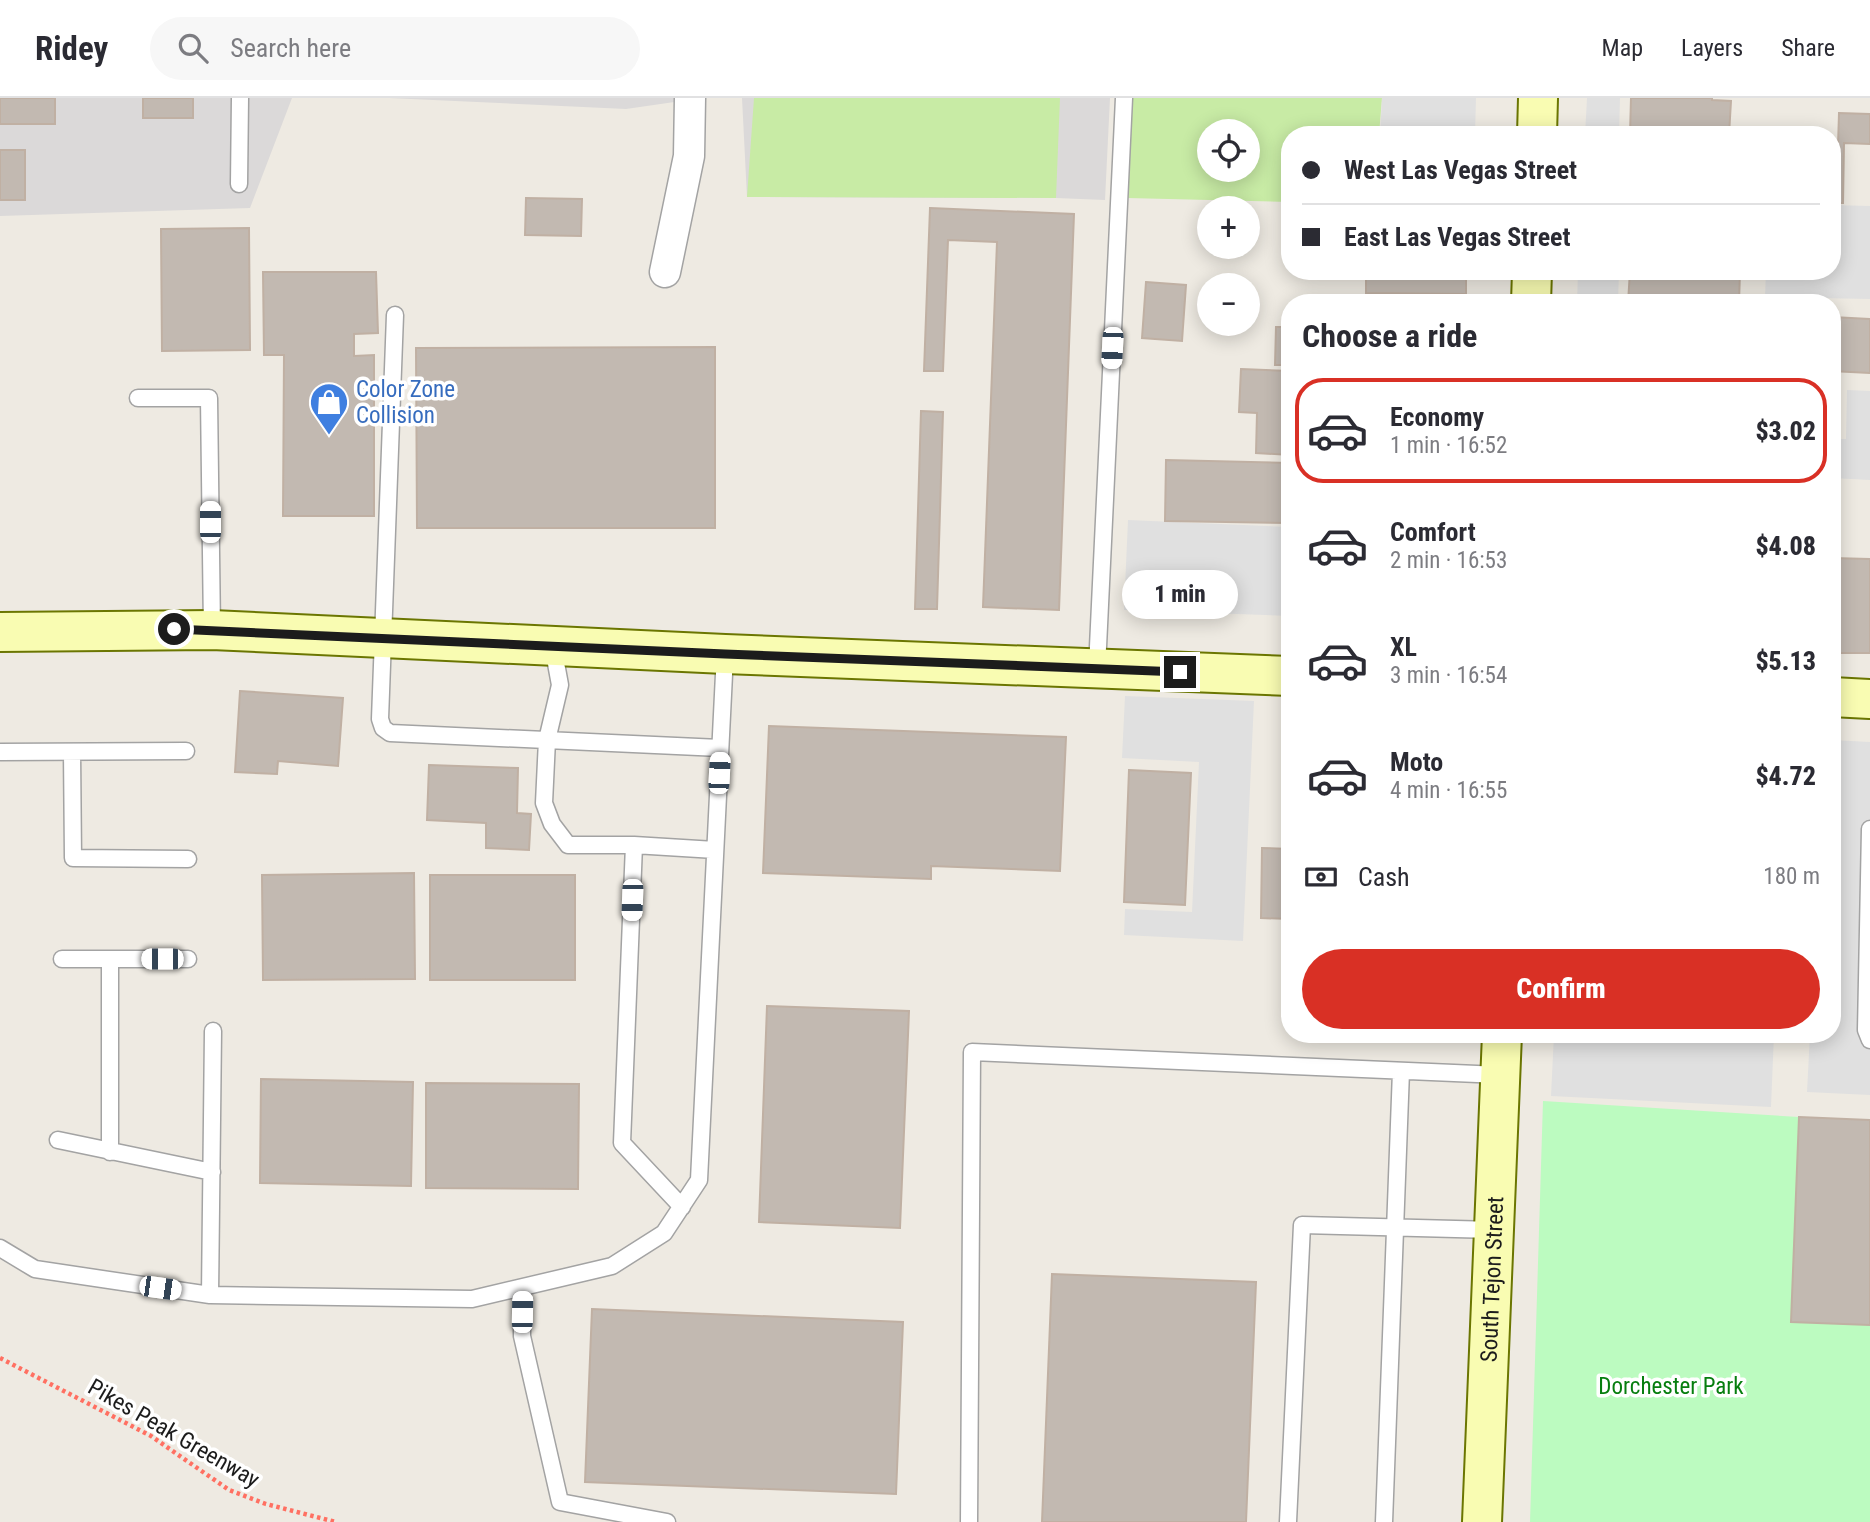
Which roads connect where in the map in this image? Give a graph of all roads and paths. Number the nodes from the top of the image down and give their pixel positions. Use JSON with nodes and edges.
{"nodes":[{"id":1,"x":240,"y":98,"type":"edge"},
{"id":2,"x":690,"y":98,"type":"edge"},
{"id":3,"x":1124,"y":98,"type":"edge"},
{"id":4,"x":1538,"y":98,"type":"edge"},
{"id":5,"x":1537,"y":126,"type":"edge"},
{"id":6,"x":239,"y":184,"type":"dead end"},
{"id":7,"x":665,"y":272,"type":"dead end"},
{"id":8,"x":395,"y":316,"type":"dead end"},
{"id":9,"x":138,"y":398,"type":"dead end"},
{"id":10,"x":212,"y":630,"type":"junction"},
{"id":11,"x":0,"y":632,"type":"edge"},
{"id":12,"x":384,"y":639,"type":"junction"},
{"id":13,"x":553,"y":646,"type":"junction"},
{"id":14,"x":725,"y":654,"type":"junction"},
{"id":15,"x":1097,"y":668,"type":"junction"},
{"id":16,"x":1281,"y":676,"type":"edge"},
{"id":17,"x":1841,"y":697,"type":"edge"},
{"id":18,"x":1870,"y":699,"type":"edge"},
{"id":19,"x":547,"y":740,"type":"junction"},
{"id":20,"x":720,"y":748,"type":"junction"},
{"id":21,"x":186,"y":751,"type":"dead end"},
{"id":22,"x":0,"y":752,"type":"edge"},
{"id":23,"x":72,"y":752,"type":"junction"},
{"id":24,"x":1870,"y":829,"type":"edge"},
{"id":25,"x":634,"y":845,"type":"junction"},
{"id":26,"x":715,"y":849,"type":"junction"},
{"id":27,"x":188,"y":859,"type":"dead end"},
{"id":28,"x":62,"y":959,"type":"dead end"},
{"id":29,"x":110,"y":959,"type":"junction"},
{"id":30,"x":188,"y":959,"type":"dead end"},
{"id":31,"x":213,"y":1031,"type":"dead end"},
{"id":32,"x":1870,"y":1040,"type":"edge"},
{"id":33,"x":1502,"y":1043,"type":"edge"},
{"id":34,"x":1401,"y":1071,"type":"junction"},
{"id":35,"x":1500,"y":1076,"type":"junction"},
{"id":36,"x":58,"y":1140,"type":"dead end"},
{"id":37,"x":110,"y":1152,"type":"junction"},
{"id":38,"x":212,"y":1172,"type":"junction"},
{"id":39,"x":682,"y":1207,"type":"junction"},
{"id":40,"x":1397,"y":1227,"type":"junction"},
{"id":41,"x":1494,"y":1230,"type":"junction"},
{"id":42,"x":0,"y":1248,"type":"edge"},
{"id":43,"x":522,"y":1288,"type":"junction"},
{"id":44,"x":210,"y":1296,"type":"junction"},
{"id":45,"x":0,"y":1358,"type":"edge"},
{"id":46,"x":336,"y":1522,"type":"edge"},
{"id":47,"x":667,"y":1522,"type":"edge"},
{"id":48,"x":969,"y":1522,"type":"edge"},
{"id":49,"x":1288,"y":1522,"type":"edge"},
{"id":50,"x":1384,"y":1522,"type":"edge"},
{"id":51,"x":1482,"y":1522,"type":"edge"}],
"edges":[{"from":1,"to":6,"type":"lane"},
{"from":2,"to":7,"type":"street"},
{"from":3,"to":15,"type":"lane"},
{"from":4,"to":5,"type":"street"},
{"from":8,"to":12,"type":"lane"},
{"from":9,"to":10,"type":"lane"},
{"from":10,"to":11,"type":"street"},
{"from":10,"to":12,"type":"street"},
{"from":12,"to":13,"type":"street"},
{"from":12,"to":19,"type":"lane"},
{"from":13,"to":14,"type":"street"},
{"from":13,"to":19,"type":"lane"},
{"from":14,"to":15,"type":"street"},
{"from":14,"to":20,"type":"lane"},
{"from":15,"to":16,"type":"street"},
{"from":17,"to":18,"type":"street"},
{"from":19,"to":20,"type":"lane"},
{"from":19,"to":25,"type":"lane"},
{"from":20,"to":26,"type":"lane"},
{"from":21,"to":23,"type":"lane"},
{"from":22,"to":23,"type":"lane"},
{"from":23,"to":27,"type":"lane"},
{"from":24,"to":32,"type":"lane"},
{"from":25,"to":26,"type":"lane"},
{"from":25,"to":39,"type":"lane"},
{"from":26,"to":39,"type":"lane"},
{"from":28,"to":29,"type":"lane"},
{"from":29,"to":30,"type":"lane"},
{"from":29,"to":37,"type":"lane"},
{"from":31,"to":38,"type":"lane"},
{"from":33,"to":35,"type":"street","name":"South Tejon Street"},
{"from":34,"to":35,"type":"lane"},
{"from":34,"to":40,"type":"lane"},
{"from":34,"to":48,"type":"lane"},
{"from":35,"to":41,"type":"street","name":"South Tejon Street"},
{"from":36,"to":37,"type":"lane"},
{"from":37,"to":38,"type":"lane"},
{"from":38,"to":44,"type":"lane"},
{"from":39,"to":43,"type":"lane"},
{"from":40,"to":41,"type":"lane"},
{"from":40,"to":49,"type":"lane"},
{"from":40,"to":50,"type":"lane"},
{"from":41,"to":51,"type":"street","name":"South Tejon Street"},
{"from":42,"to":44,"type":"lane"},
{"from":43,"to":44,"type":"lane"},
{"from":43,"to":47,"type":"lane"},
{"from":45,"to":46,"type":"path","name":"Pikes Peak Greenway"}]}
